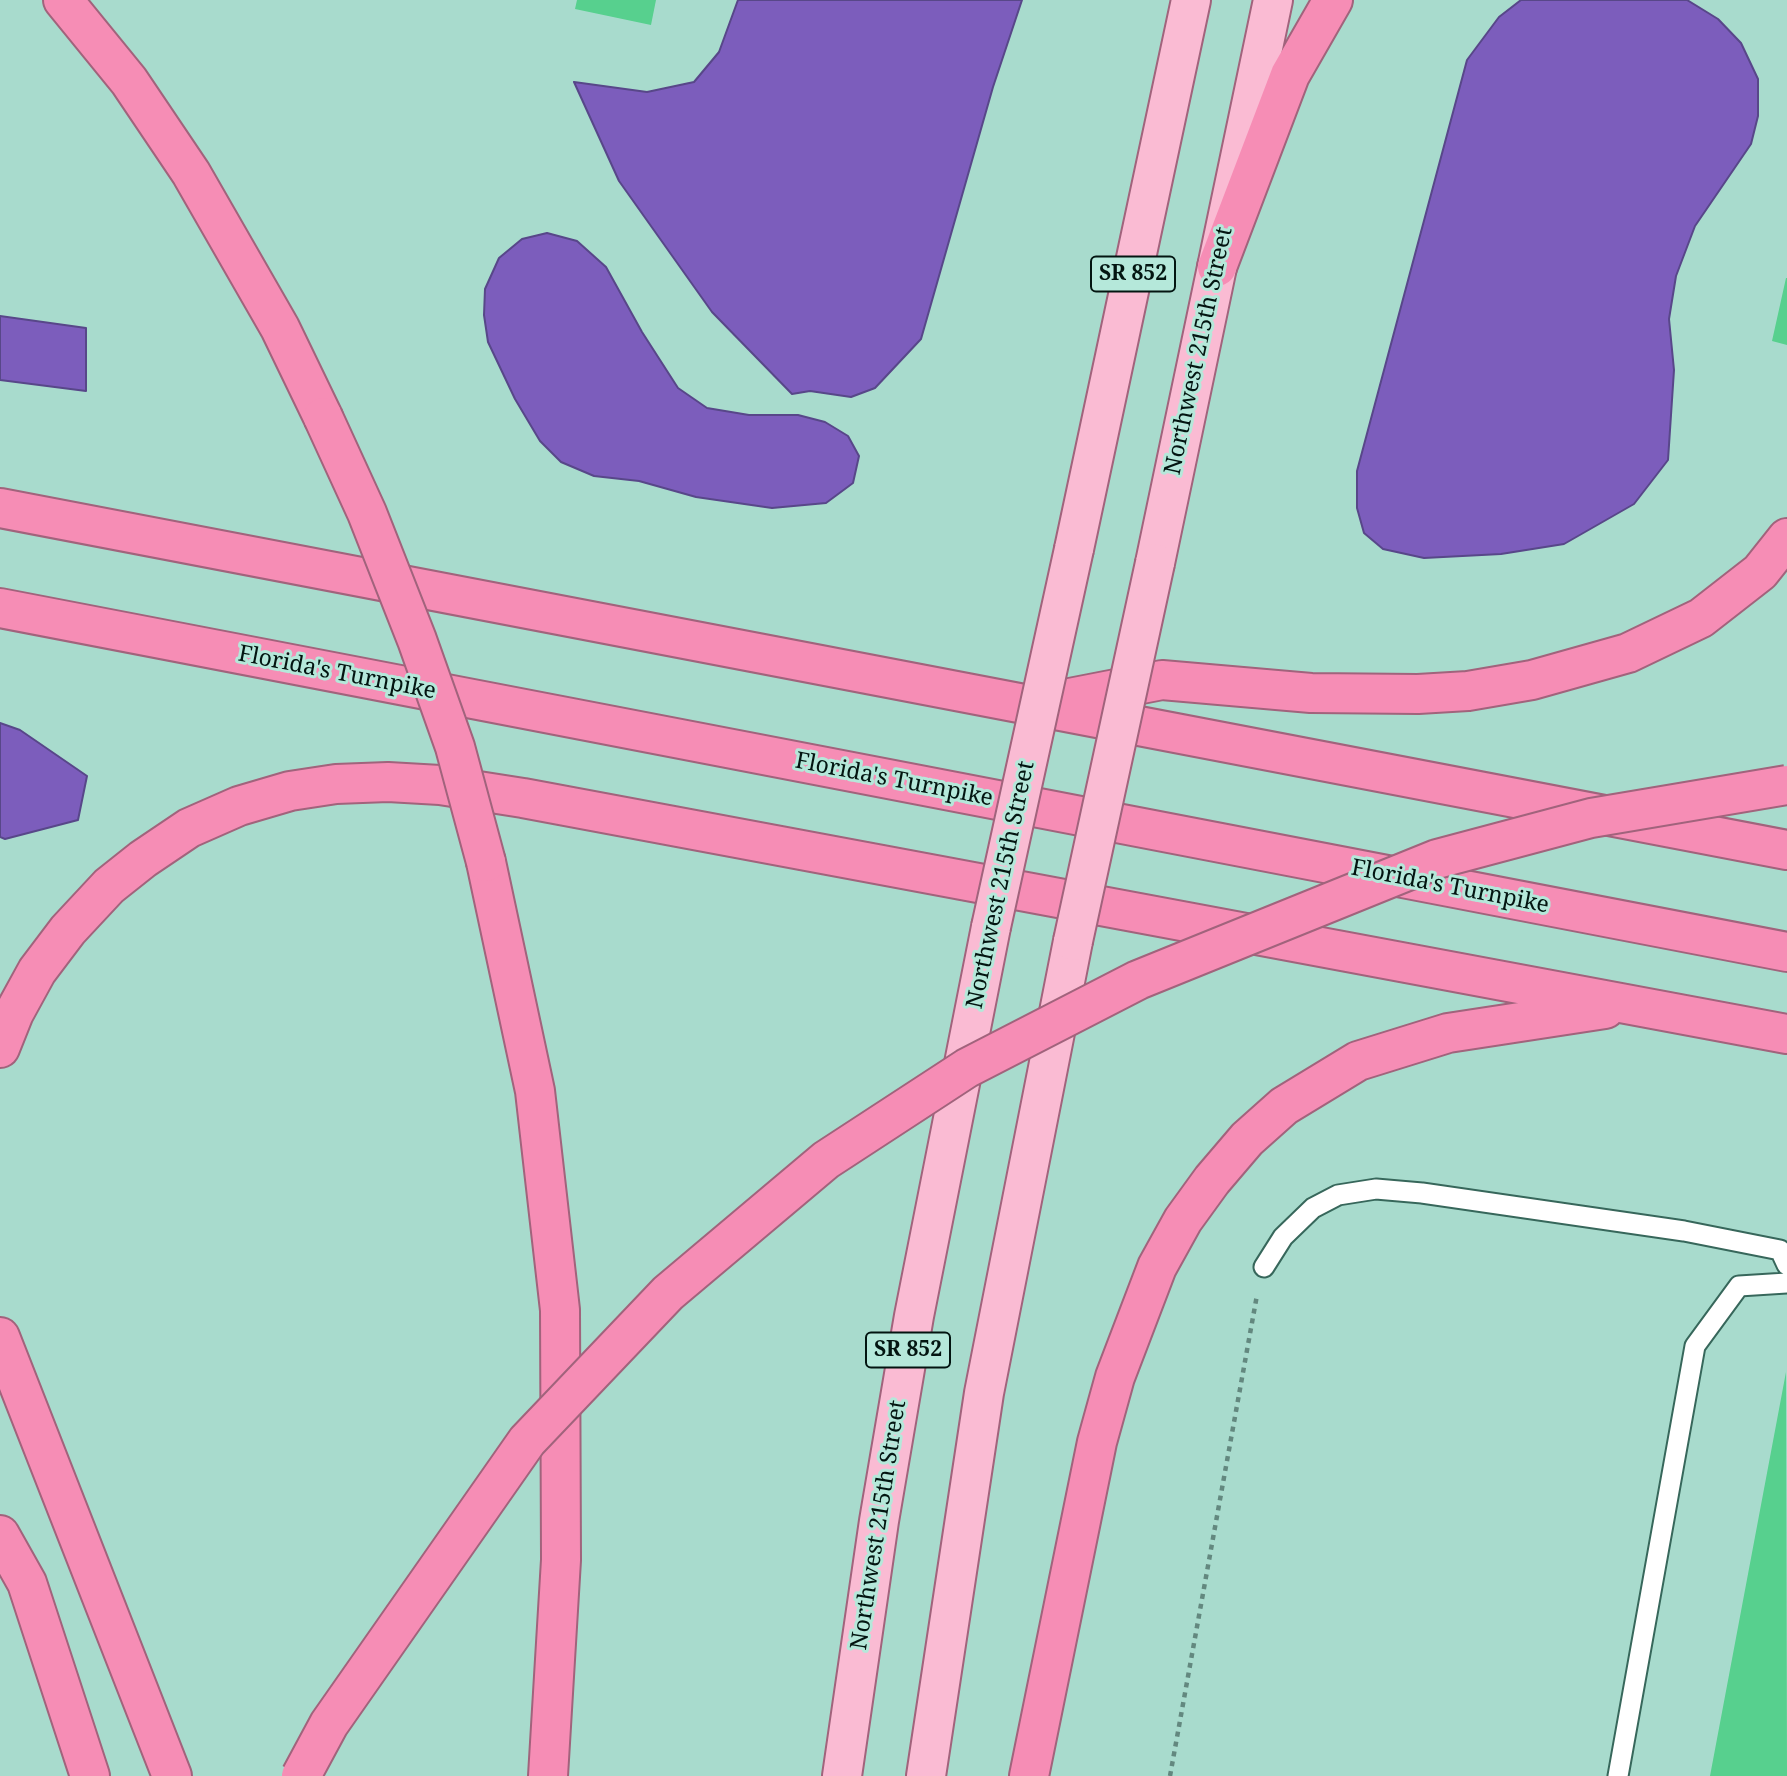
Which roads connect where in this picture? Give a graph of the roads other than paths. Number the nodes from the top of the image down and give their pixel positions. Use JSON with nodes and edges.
{"nodes":[{"id":1,"x":63,"y":0,"type":"edge"},
{"id":2,"x":1191,"y":0,"type":"edge"},
{"id":3,"x":1273,"y":0,"type":"edge"},
{"id":4,"x":1333,"y":0,"type":"edge"},
{"id":5,"x":1217,"y":267,"type":"junction"},
{"id":6,"x":0,"y":509,"type":"edge"},
{"id":7,"x":1787,"y":538,"type":"edge"},
{"id":8,"x":0,"y":608,"type":"edge"},
{"id":9,"x":1028,"y":706,"type":"junction"},
{"id":10,"x":1787,"y":785,"type":"edge"},
{"id":11,"x":1787,"y":850,"type":"edge"},
{"id":12,"x":1787,"y":952,"type":"edge"},
{"id":13,"x":1634,"y":1005,"type":"junction"},
{"id":14,"x":1787,"y":1034,"type":"edge"},
{"id":15,"x":0,"y":1048,"type":"edge"},
{"id":16,"x":1787,"y":1265,"type":"edge"},
{"id":17,"x":1264,"y":1267,"type":"road end"},
{"id":18,"x":1787,"y":1283,"type":"edge"},
{"id":19,"x":0,"y":1337,"type":"edge"},
{"id":20,"x":0,"y":1535,"type":"edge"},
{"id":21,"x":90,"y":1776,"type":"edge"},
{"id":22,"x":172,"y":1776,"type":"edge"},
{"id":23,"x":301,"y":1776,"type":"edge"},
{"id":24,"x":548,"y":1776,"type":"edge"},
{"id":25,"x":842,"y":1776,"type":"edge"},
{"id":26,"x":926,"y":1776,"type":"edge"},
{"id":27,"x":1029,"y":1776,"type":"edge"},
{"id":28,"x":1618,"y":1776,"type":"edge"}],
"edges":[{"from":1,"to":24,"type":"highway","bridge":true},
{"from":2,"to":25,"type":"main road","name":"Northwest 215th Street","number":"SR 852","bridge":true},
{"from":3,"to":5,"type":"main road","name":"Northwest 215th Street"},
{"from":4,"to":5,"type":"highway"},
{"from":5,"to":26,"type":"main road","name":"Northwest 215th Street","bridge":true},
{"from":6,"to":9,"type":"highway"},
{"from":7,"to":9,"type":"highway"},
{"from":8,"to":12,"type":"highway","name":"Florida's Turnpike"},
{"from":9,"to":11,"type":"highway"},
{"from":10,"to":23,"type":"highway","bridge":true},
{"from":13,"to":14,"type":"highway"},
{"from":13,"to":15,"type":"highway"},
{"from":13,"to":27,"type":"highway"},
{"from":16,"to":17,"type":"lane"},
{"from":18,"to":28,"type":"lane"},
{"from":19,"to":22,"type":"highway"},
{"from":20,"to":21,"type":"highway"}]}
